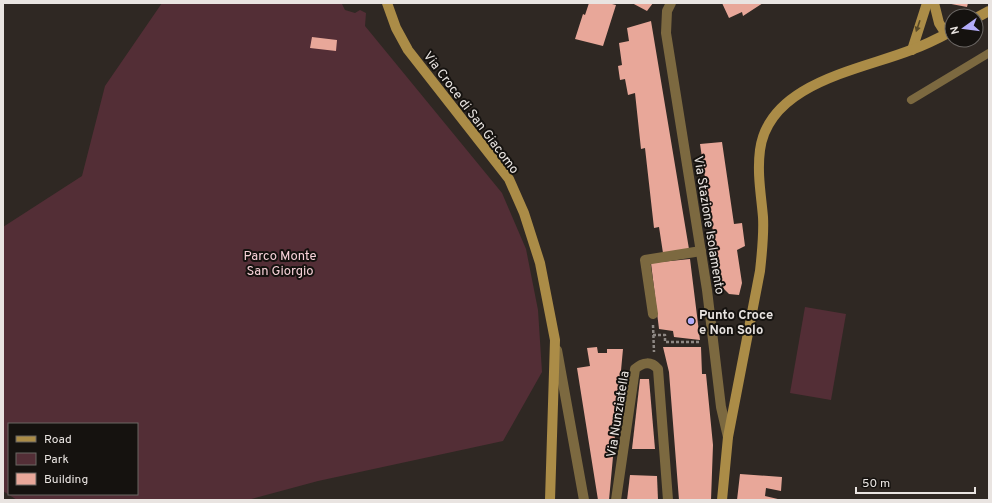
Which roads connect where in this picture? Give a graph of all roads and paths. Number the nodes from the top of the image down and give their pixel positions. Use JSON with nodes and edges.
{"nodes":[{"id":1,"x":387,"y":3,"type":"edge"},
{"id":2,"x":671,"y":3,"type":"edge"},
{"id":3,"x":927,"y":3,"type":"edge"},
{"id":4,"x":934,"y":3,"type":"edge"},
{"id":5,"x":944,"y":28,"type":"edge"},
{"id":6,"x":944,"y":35,"type":"edge"},
{"id":7,"x":912,"y":50,"type":"junction"},
{"id":8,"x":989,"y":53,"type":"edge"},
{"id":9,"x":910,"y":100,"type":"dead end"},
{"id":10,"x":701,"y":251,"type":"junction"},
{"id":11,"x":653,"y":314,"type":"joint"},
{"id":12,"x":653,"y":335,"type":"junction"},
{"id":13,"x":555,"y":340,"type":"junction"},
{"id":14,"x":713,"y":342,"type":"junction"},
{"id":15,"x":654,"y":364,"type":"junction"},
{"id":16,"x":728,"y":437,"type":"junction"},
{"id":17,"x":550,"y":500,"type":"edge"},
{"id":18,"x":584,"y":500,"type":"edge"},
{"id":19,"x":616,"y":500,"type":"edge"},
{"id":20,"x":668,"y":500,"type":"edge"},
{"id":21,"x":722,"y":500,"type":"edge"}],
"edges":[{"from":1,"to":13,"type":"main road","name":"Via Croce di San Giacomo"},
{"from":2,"to":10,"type":"street","name":"Via Stazione Isolamento"},
{"from":3,"to":7,"type":"main road","one_way":true},
{"from":4,"to":5,"type":"main road"},
{"from":6,"to":7,"type":"main road"},
{"from":7,"to":16,"type":"main road"},
{"from":8,"to":9,"type":"lane"},
{"from":10,"to":11,"type":"street"},
{"from":10,"to":14,"type":"street","name":"Via Stazione Isolamento"},
{"from":11,"to":12,"type":"path"},
{"from":12,"to":14,"type":"path"},
{"from":12,"to":15,"type":"path"},
{"from":13,"to":17,"type":"main road","name":"Via Croce di San Giacomo"},
{"from":13,"to":18,"type":"street"},
{"from":14,"to":16,"type":"street","name":"Via Stazione Isolamento"},
{"from":15,"to":19,"type":"street","name":"Via Nunziatella"},
{"from":15,"to":20,"type":"street"},
{"from":16,"to":21,"type":"main road","name":"Via Stazione Isolamento"}]}
